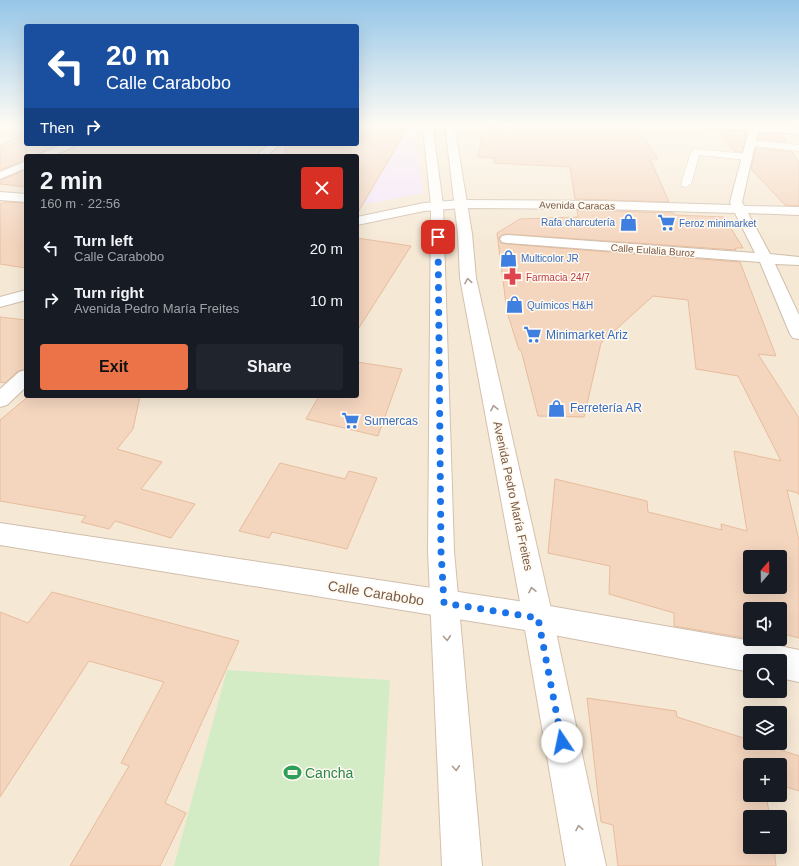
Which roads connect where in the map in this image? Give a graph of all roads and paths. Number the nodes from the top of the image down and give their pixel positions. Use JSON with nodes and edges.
{"nodes":[{"id":1,"x":437,"y":164,"type":"edge"},
{"id":2,"x":448,"y":164,"type":"edge"},
{"id":3,"x":692,"y":164,"type":"edge"},
{"id":4,"x":746,"y":164,"type":"edge"},
{"id":5,"x":24,"y":165,"type":"edge"},
{"id":6,"x":0,"y":176,"type":"edge"},
{"id":7,"x":686,"y":184,"type":"dead end"},
{"id":8,"x":0,"y":196,"type":"edge"},
{"id":9,"x":24,"y":198,"type":"edge"},
{"id":10,"x":448,"y":201,"type":"junction"},
{"id":11,"x":799,"y":204,"type":"edge"},
{"id":12,"x":738,"y":206,"type":"junction"},
{"id":13,"x":799,"y":211,"type":"edge"},
{"id":14,"x":359,"y":213,"type":"edge"},
{"id":15,"x":359,"y":221,"type":"edge"},
{"id":16,"x":508,"y":239,"type":"dead end"},
{"id":17,"x":765,"y":258,"type":"junction"},
{"id":18,"x":799,"y":261,"type":"edge"},
{"id":19,"x":24,"y":285,"type":"edge"},
{"id":20,"x":0,"y":291,"type":"edge"},
{"id":21,"x":24,"y":296,"type":"edge"},
{"id":22,"x":0,"y":302,"type":"edge"},
{"id":23,"x":799,"y":334,"type":"edge"},
{"id":24,"x":24,"y":378,"type":"edge"},
{"id":25,"x":0,"y":400,"type":"edge"},
{"id":26,"x":0,"y":534,"type":"edge"},
{"id":27,"x":444,"y":603,"type":"junction"},
{"id":28,"x":538,"y":618,"type":"junction"},
{"id":29,"x":743,"y":655,"type":"edge"},
{"id":30,"x":787,"y":663,"type":"edge"},
{"id":31,"x":799,"y":666,"type":"edge"},
{"id":32,"x":462,"y":866,"type":"edge"},
{"id":33,"x":586,"y":866,"type":"edge"}],
"edges":[{"from":1,"to":10,"type":"street","name":"Avenida Pedro María Freites"},
{"from":2,"to":10,"type":"street","name":"Avenida Pedro María Freites"},
{"from":3,"to":7,"type":"lane"},
{"from":4,"to":12,"type":"street"},
{"from":5,"to":6,"type":"street"},
{"from":8,"to":9,"type":"street"},
{"from":10,"to":12,"type":"street","name":"Avenida Caracas"},
{"from":10,"to":14,"type":"street","name":"Avenida Caracas"},
{"from":10,"to":15,"type":"street","name":"Avenida Caracas"},
{"from":10,"to":27,"type":"street","name":"Avenida Pedro María Freites"},
{"from":28,"to":10,"type":"street","name":"Avenida Pedro María Freites","one_way":true},
{"from":11,"to":12,"type":"street","name":"Avenida Caracas"},
{"from":12,"to":13,"type":"street","name":"Avenida Caracas"},
{"from":12,"to":17,"type":"street"},
{"from":16,"to":17,"type":"street","name":"Calle Eulalia Buroz"},
{"from":17,"to":18,"type":"street","name":"Calle Eulalia Buroz"},
{"from":17,"to":23,"type":"street"},
{"from":19,"to":20,"type":"street"},
{"from":21,"to":22,"type":"street"},
{"from":24,"to":25,"type":"street"},
{"from":26,"to":27,"type":"street","name":"Calle Carabobo"},
{"from":27,"to":28,"type":"street","name":"Calle Carabobo"},
{"from":27,"to":32,"type":"street","name":"Avenida Pedro María Freites","one_way":true},
{"from":28,"to":29,"type":"street","name":"Calle Carabobo"},
{"from":33,"to":28,"type":"street","name":"Avenida Pedro María Freites","one_way":true},
{"from":30,"to":31,"type":"street"}]}
